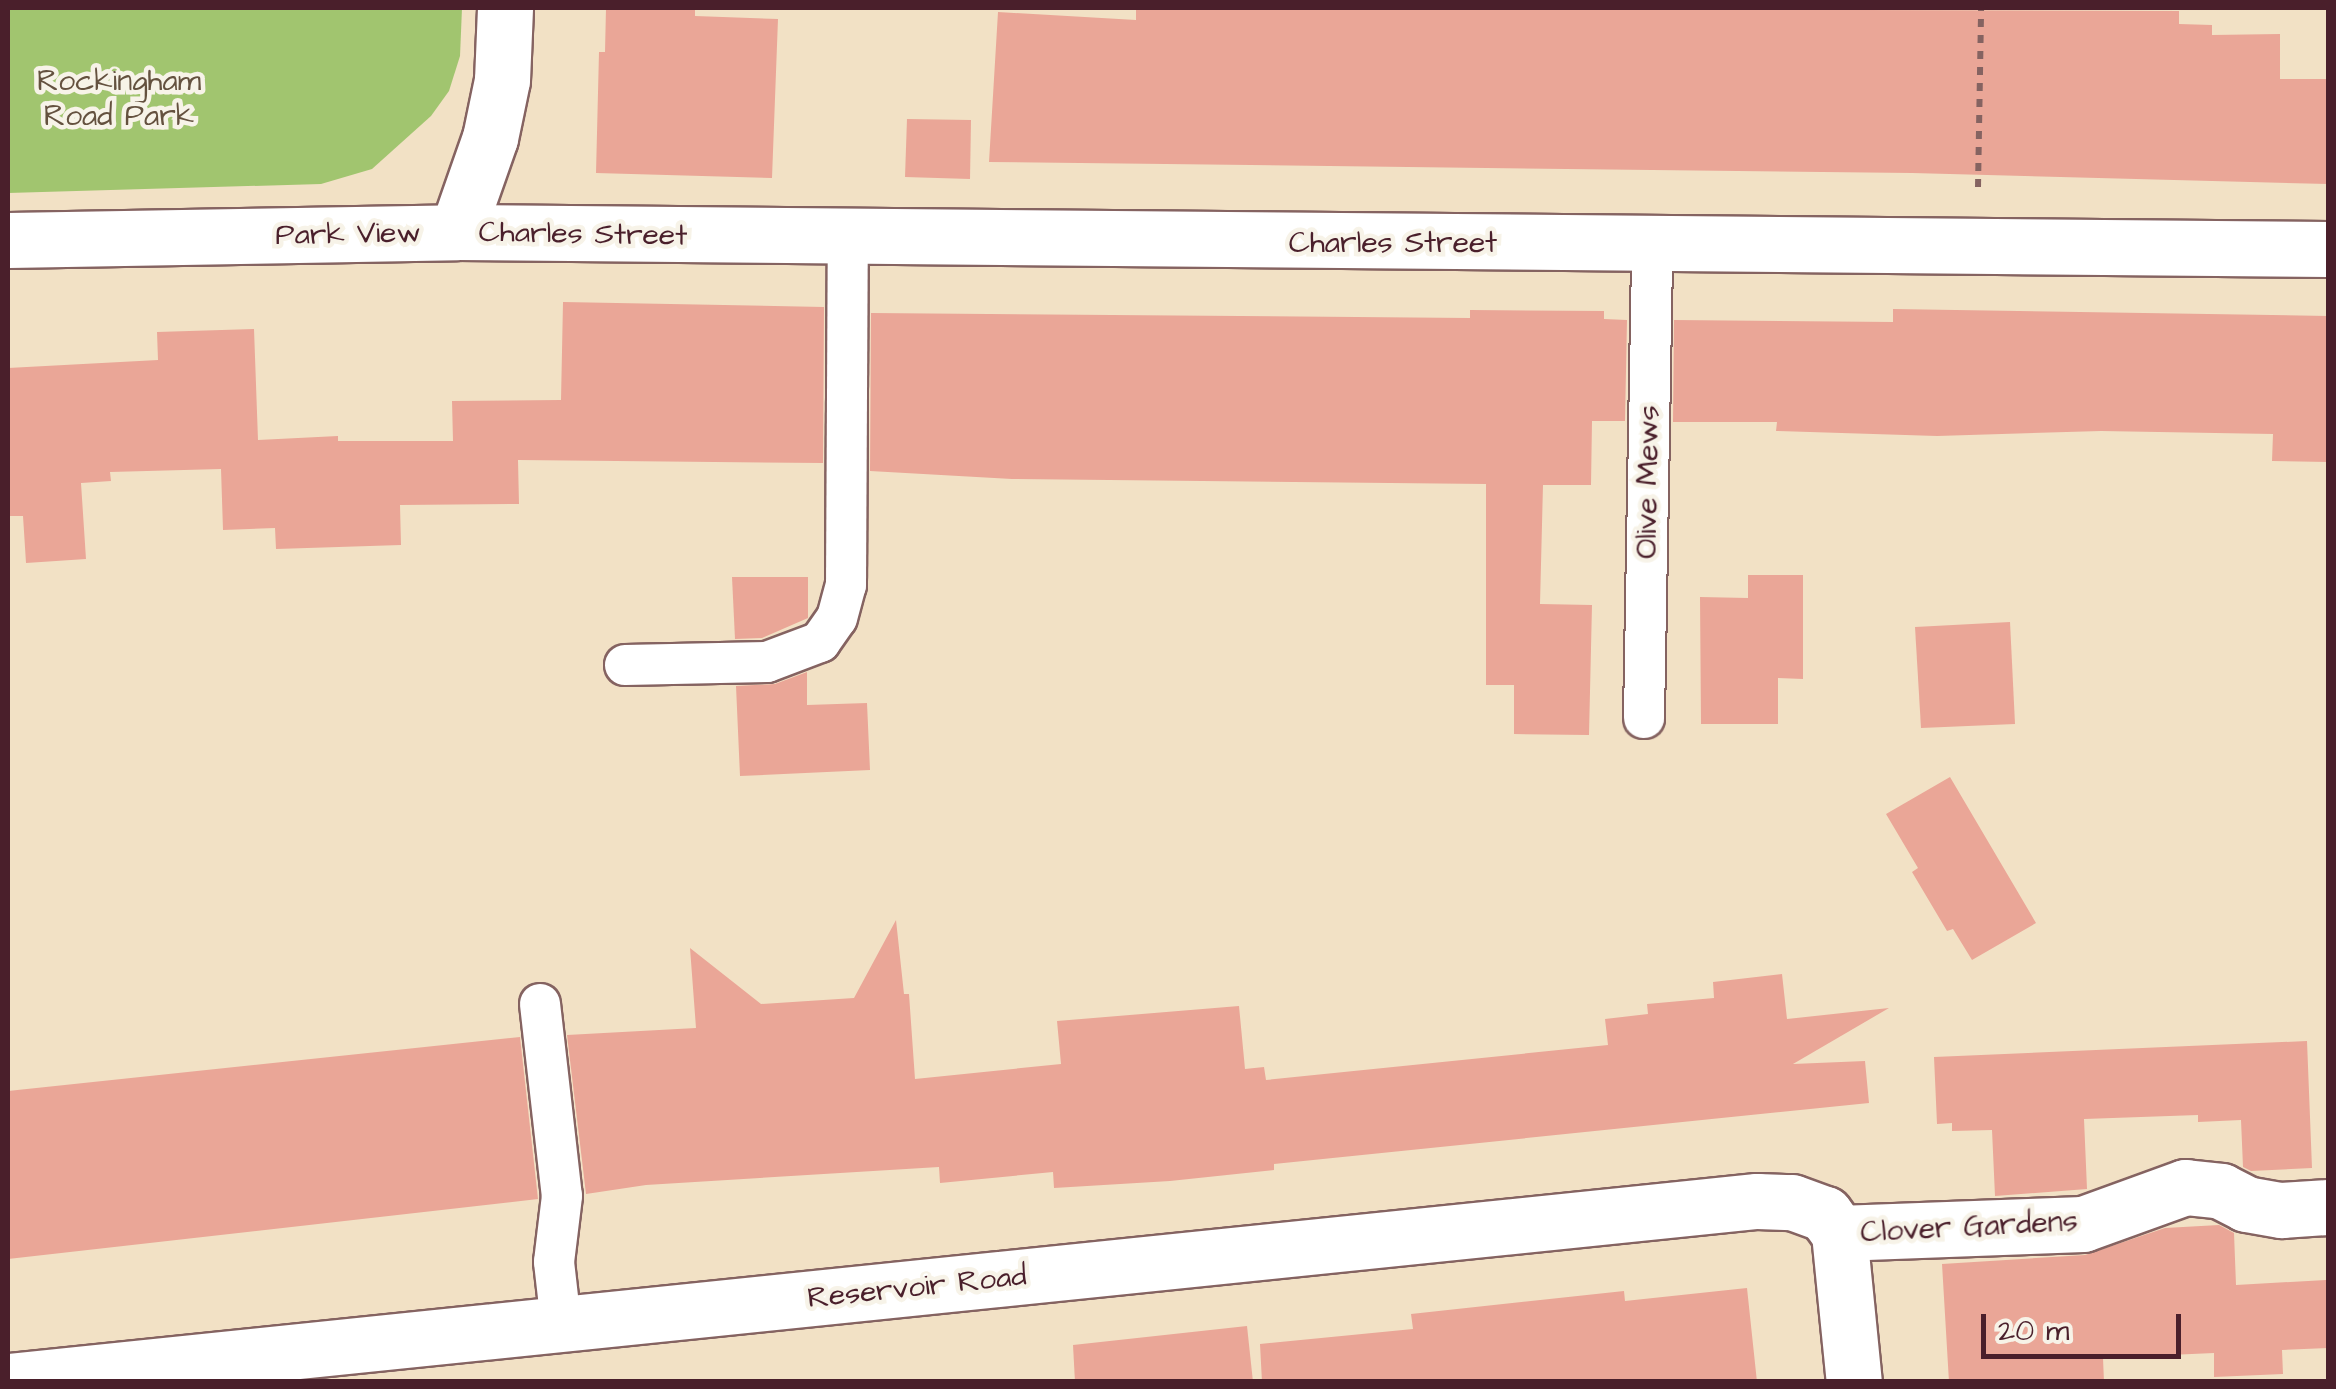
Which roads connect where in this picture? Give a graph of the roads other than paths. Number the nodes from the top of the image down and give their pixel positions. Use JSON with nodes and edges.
{"nodes":[{"id":1,"x":505,"y":8,"type":"edge"},
{"id":2,"x":457,"y":232,"type":"junction"},
{"id":3,"x":848,"y":238,"type":"junction"},
{"id":4,"x":8,"y":240,"type":"edge"},
{"id":5,"x":1652,"y":245,"type":"junction"},
{"id":6,"x":2328,"y":249,"type":"edge"},
{"id":7,"x":625,"y":665,"type":"dead end"},
{"id":8,"x":1644,"y":718,"type":"dead end"},
{"id":9,"x":540,"y":1004,"type":"dead end"},
{"id":10,"x":2328,"y":1207,"type":"edge"},
{"id":11,"x":1831,"y":1224,"type":"junction"},
{"id":12,"x":560,"y":1323,"type":"junction"},
{"id":13,"x":8,"y":1381,"type":"edge"},
{"id":14,"x":1854,"y":1382,"type":"edge"}],
"edges":[{"from":1,"to":2,"type":"street","name":"Park View"},
{"from":2,"to":3,"type":"street","name":"Charles Street"},
{"from":2,"to":4,"type":"street","name":"Park View"},
{"from":3,"to":5,"type":"street","name":"Charles Street"},
{"from":3,"to":7,"type":"lane"},
{"from":5,"to":6,"type":"street","name":"Charles Street"},
{"from":5,"to":8,"type":"lane","name":"Olive Mews"},
{"from":9,"to":12,"type":"lane"},
{"from":10,"to":11,"type":"street","name":"Clover Gardens"},
{"from":11,"to":12,"type":"street","name":"Reservoir Road"},
{"from":11,"to":14,"type":"street"},
{"from":12,"to":13,"type":"street","name":"Reservoir Road"}]}
